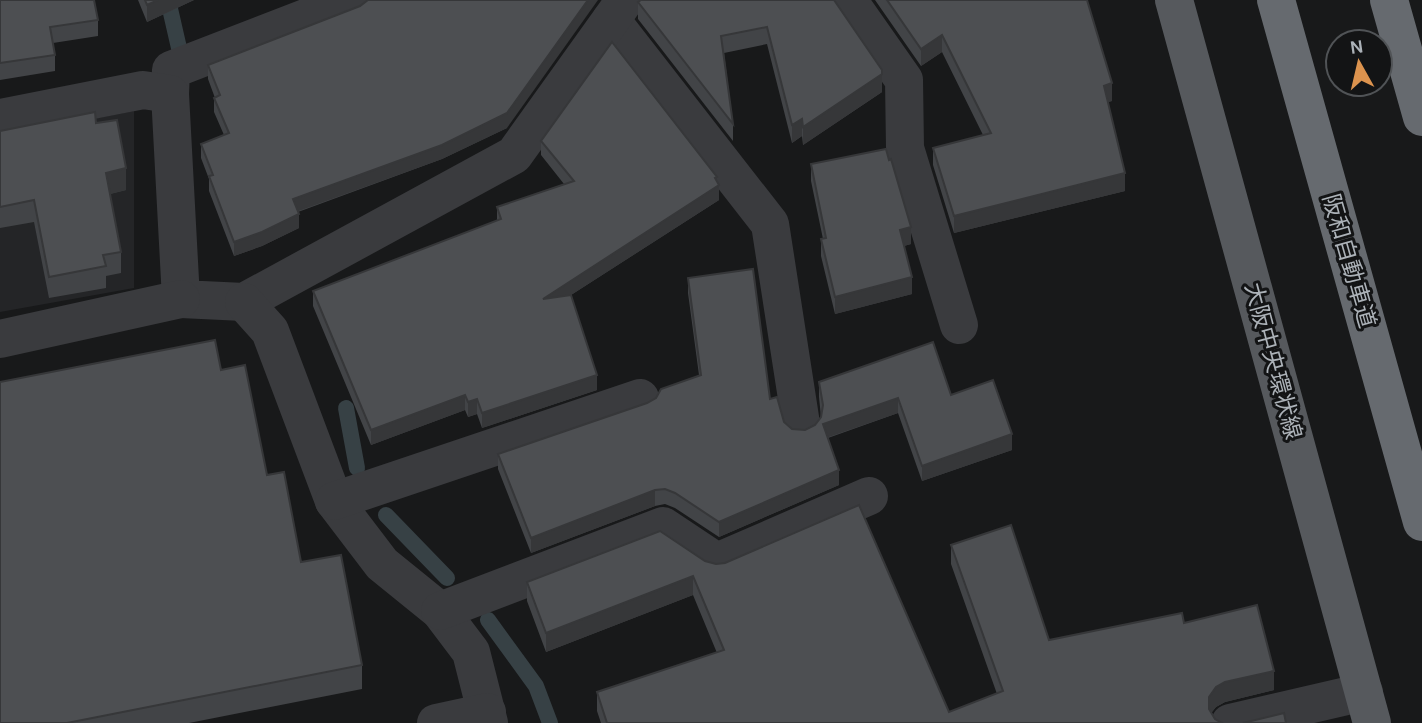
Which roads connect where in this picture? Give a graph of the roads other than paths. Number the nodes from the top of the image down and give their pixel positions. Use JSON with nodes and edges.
{"nodes":[{"id":1,"x":352,"y":0,"type":"edge"},
{"id":2,"x":848,"y":0,"type":"edge"},
{"id":3,"x":1174,"y":0,"type":"edge"},
{"id":4,"x":1276,"y":0,"type":"edge"},
{"id":5,"x":1389,"y":0,"type":"edge"},
{"id":6,"x":618,"y":10,"type":"edge"},
{"id":7,"x":170,"y":94,"type":"junction"},
{"id":8,"x":1422,"y":117,"type":"edge"},
{"id":9,"x":0,"y":118,"type":"edge"},
{"id":10,"x":181,"y":299,"type":"junction"},
{"id":11,"x":244,"y":302,"type":"junction"},
{"id":12,"x":958,"y":325,"type":"dead end"},
{"id":13,"x":0,"y":339,"type":"edge"},
{"id":14,"x":640,"y":398,"type":"dead end"},
{"id":15,"x":801,"y":424,"type":"dead end"},
{"id":16,"x":869,"y":496,"type":"dead end"},
{"id":17,"x":334,"y":501,"type":"junction"},
{"id":18,"x":1422,"y":522,"type":"edge"},
{"id":19,"x":440,"y":611,"type":"junction"},
{"id":20,"x":1368,"y":708,"type":"edge"},
{"id":21,"x":488,"y":718,"type":"edge"},
{"id":22,"x":436,"y":723,"type":"edge"},
{"id":23,"x":1230,"y":723,"type":"edge"}],
"edges":[{"from":1,"to":7,"type":"street"},
{"from":2,"to":12,"type":"street"},
{"from":3,"to":20,"type":"main road","name":"大阪中央環状線"},
{"from":4,"to":18,"type":"highway","name":"阪和自動車道"},
{"from":5,"to":8,"type":"highway"},
{"from":6,"to":11,"type":"street"},
{"from":6,"to":15,"type":"street"},
{"from":7,"to":9,"type":"street"},
{"from":7,"to":10,"type":"street"},
{"from":10,"to":11,"type":"street"},
{"from":10,"to":13,"type":"street"},
{"from":11,"to":17,"type":"street"},
{"from":14,"to":17,"type":"street"},
{"from":16,"to":19,"type":"street"},
{"from":17,"to":19,"type":"street"},
{"from":19,"to":21,"type":"street"},
{"from":20,"to":23,"type":"street"},
{"from":21,"to":22,"type":"street"}]}
